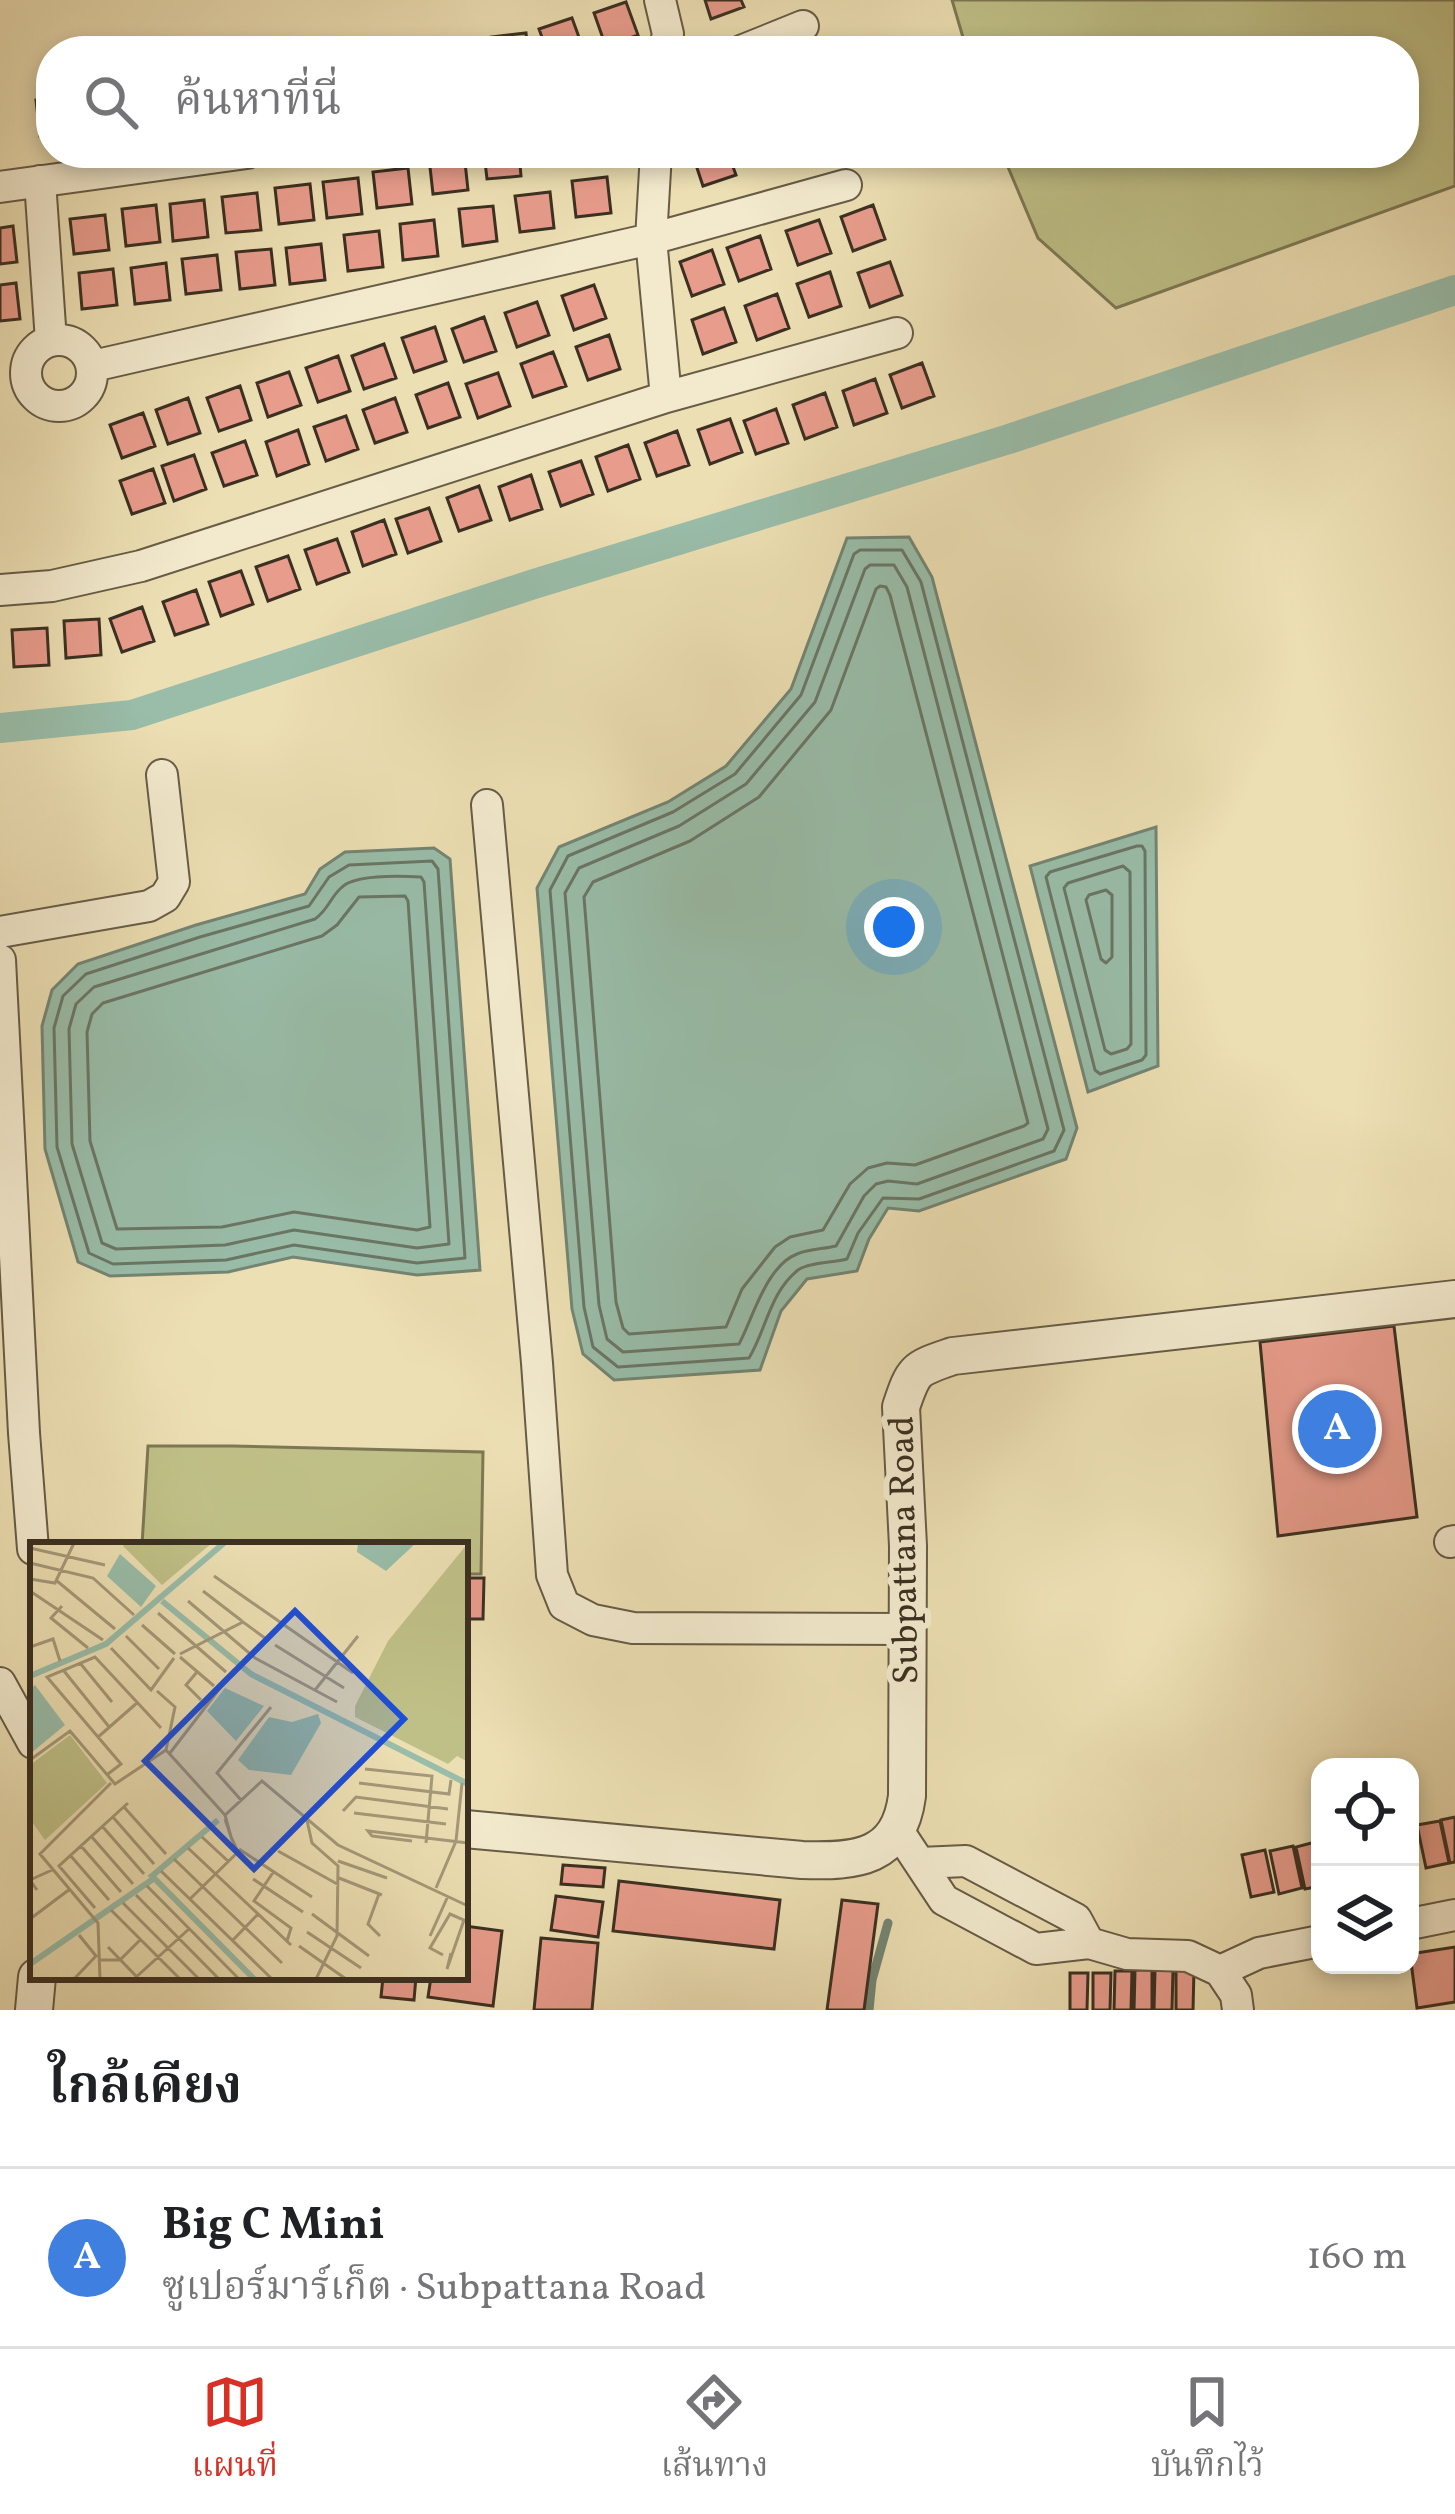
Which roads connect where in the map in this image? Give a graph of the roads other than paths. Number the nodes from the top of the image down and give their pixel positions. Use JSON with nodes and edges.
{"nodes":[{"id":1,"x":660,"y":0,"type":"edge"},
{"id":2,"x":803,"y":26,"type":"dead end"},
{"id":3,"x":668,"y":36,"type":"edge"},
{"id":4,"x":778,"y":36,"type":"edge"},
{"id":5,"x":136,"y":168,"type":"edge"},
{"id":6,"x":655,"y":168,"type":"edge"},
{"id":7,"x":40,"y":181,"type":"junction"},
{"id":8,"x":846,"y":185,"type":"dead end"},
{"id":9,"x":0,"y":187,"type":"edge"},
{"id":10,"x":652,"y":239,"type":"junction"},
{"id":11,"x":897,"y":333,"type":"dead end"},
{"id":12,"x":51,"y":341,"type":"junction"},
{"id":13,"x":93,"y":366,"type":"junction"},
{"id":14,"x":12,"y":380,"type":"edge"},
{"id":15,"x":666,"y":397,"type":"junction"},
{"id":16,"x":0,"y":590,"type":"edge"},
{"id":17,"x":162,"y":775,"type":"dead end"},
{"id":18,"x":487,"y":805,"type":"dead end"},
{"id":19,"x":0,"y":932,"type":"edge"},
{"id":20,"x":0,"y":960,"type":"edge"},
{"id":21,"x":1451,"y":1307,"type":"edge"},
{"id":22,"x":32,"y":1542,"type":"edge"},
{"id":23,"x":908,"y":1629,"type":"junction"},
{"id":24,"x":0,"y":1683,"type":"edge"},
{"id":25,"x":30,"y":1738,"type":"edge"},
{"id":26,"x":468,"y":1829,"type":"edge"},
{"id":27,"x":899,"y":1832,"type":"junction"},
{"id":28,"x":920,"y":1863,"type":"junction"},
{"id":29,"x":1455,"y":1915,"type":"edge"},
{"id":30,"x":1419,"y":1922,"type":"edge"},
{"id":31,"x":1089,"y":1943,"type":"junction"},
{"id":32,"x":1311,"y":1944,"type":"edge"},
{"id":33,"x":1220,"y":1971,"type":"junction"},
{"id":34,"x":37,"y":1980,"type":"edge"},
{"id":35,"x":34,"y":2010,"type":"edge"},
{"id":36,"x":1238,"y":2010,"type":"edge"}],
"edges":[{"from":1,"to":3,"type":"street"},
{"from":2,"to":4,"type":"street"},
{"from":5,"to":7,"type":"street"},
{"from":6,"to":10,"type":"street"},
{"from":7,"to":9,"type":"street"},
{"from":7,"to":12,"type":"street"},
{"from":8,"to":10,"type":"street"},
{"from":10,"to":13,"type":"street"},
{"from":10,"to":15,"type":"street"},
{"from":11,"to":15,"type":"street"},
{"from":12,"to":13,"type":"street"},
{"from":12,"to":14,"type":"street"},
{"from":13,"to":14,"type":"street"},
{"from":15,"to":16,"type":"street"},
{"from":17,"to":19,"type":"street"},
{"from":18,"to":23,"type":"street"},
{"from":20,"to":22,"type":"street"},
{"from":21,"to":23,"type":"street","name":"Subpattana Road"},
{"from":23,"to":27,"type":"street","name":"Subpattana Road"},
{"from":24,"to":25,"type":"street"},
{"from":26,"to":27,"type":"street"},
{"from":27,"to":28,"type":"street"},
{"from":28,"to":31,"type":"street"},
{"from":28,"to":31,"type":"street"},
{"from":29,"to":30,"type":"street"},
{"from":31,"to":33,"type":"street"},
{"from":32,"to":33,"type":"street"},
{"from":33,"to":36,"type":"street"},
{"from":34,"to":35,"type":"street"}]}
